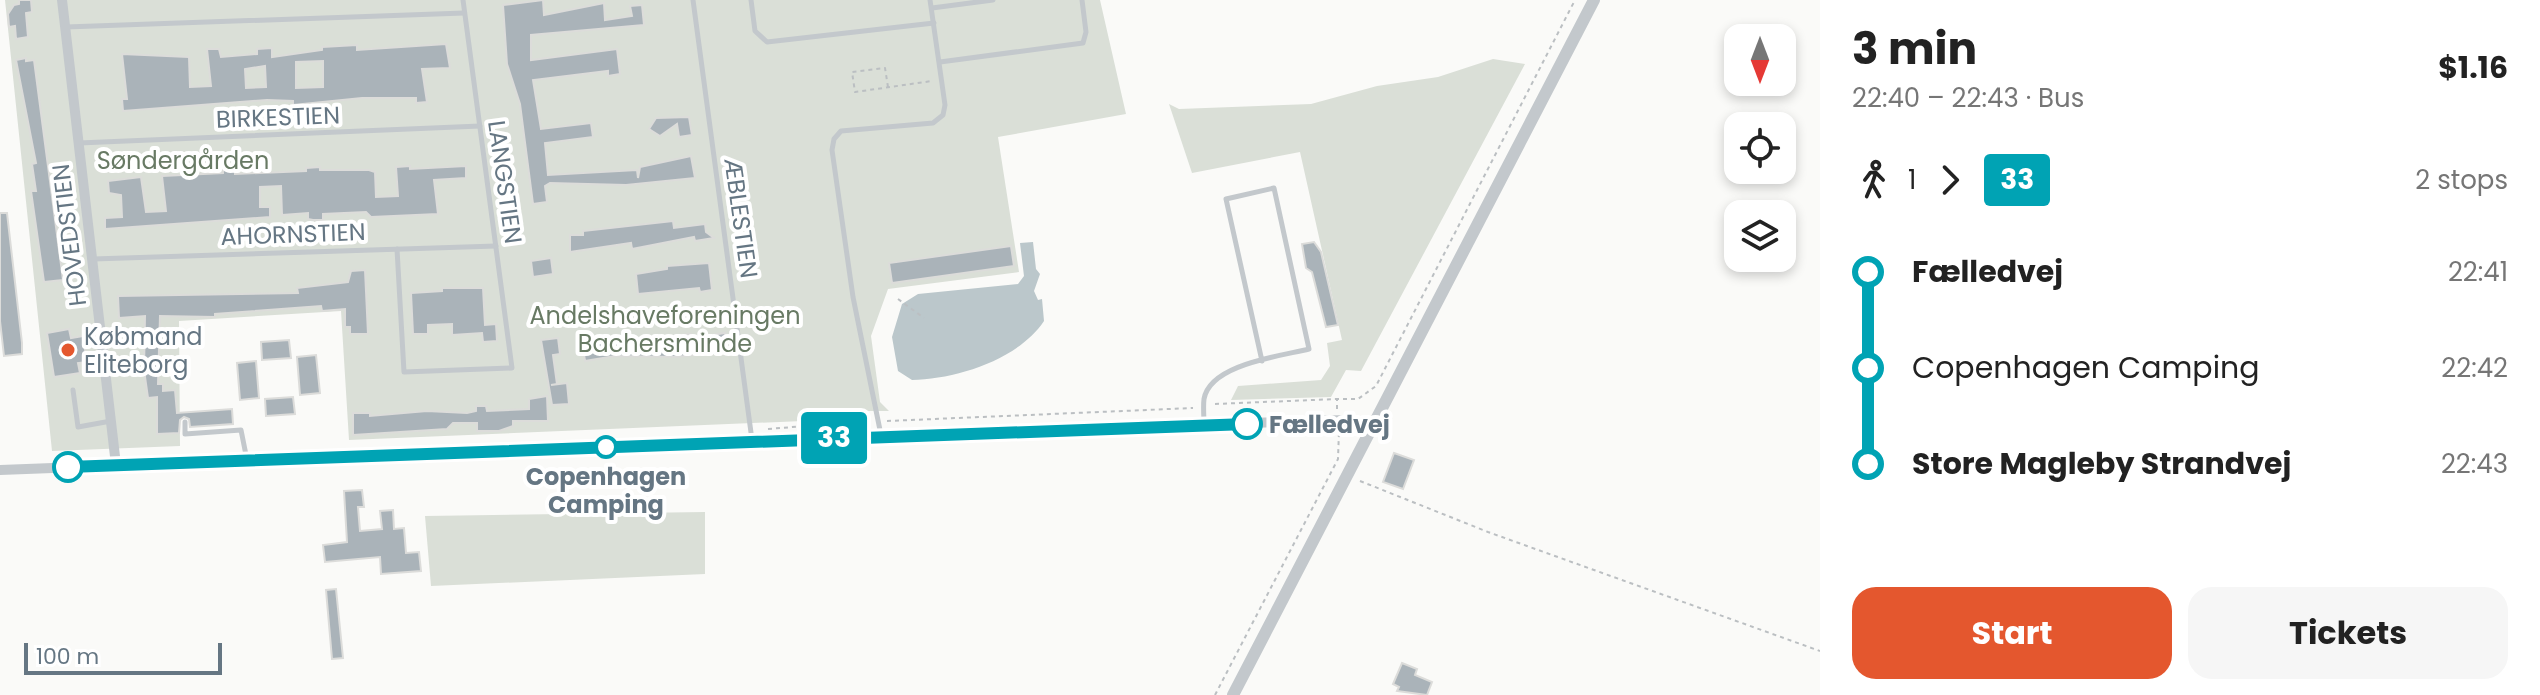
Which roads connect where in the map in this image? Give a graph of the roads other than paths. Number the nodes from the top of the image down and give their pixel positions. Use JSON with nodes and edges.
{"nodes":[{"id":1,"x":62,"y":0,"type":"edge"},
{"id":2,"x":463,"y":0,"type":"edge"},
{"id":3,"x":693,"y":0,"type":"edge"},
{"id":4,"x":751,"y":0,"type":"edge"},
{"id":5,"x":930,"y":0,"type":"edge"},
{"id":6,"x":993,"y":0,"type":"edge"},
{"id":7,"x":1082,"y":0,"type":"edge"},
{"id":8,"x":1594,"y":0,"type":"edge"},
{"id":9,"x":932,"y":8,"type":"junction"},
{"id":10,"x":464,"y":13,"type":"junction"},
{"id":11,"x":934,"y":23,"type":"junction"},
{"id":12,"x":65,"y":27,"type":"junction"},
{"id":13,"x":940,"y":62,"type":"junction"},
{"id":14,"x":480,"y":126,"type":"junction"},
{"id":15,"x":78,"y":143,"type":"junction"},
{"id":16,"x":496,"y":246,"type":"junction"},
{"id":17,"x":397,"y":249,"type":"junction"},
{"id":18,"x":92,"y":259,"type":"junction"},
{"id":19,"x":1262,"y":361,"type":"junction"},
{"id":20,"x":73,"y":390,"type":"dead end"},
{"id":21,"x":112,"y":421,"type":"junction"},
{"id":22,"x":185,"y":422,"type":"dead end"},
{"id":23,"x":1204,"y":425,"type":"junction"},
{"id":24,"x":1374,"y":427,"type":"junction"},
{"id":25,"x":752,"y":436,"type":"junction"},
{"id":26,"x":881,"y":436,"type":"junction"},
{"id":27,"x":247,"y":461,"type":"junction"},
{"id":28,"x":116,"y":465,"type":"junction"},
{"id":29,"x":0,"y":470,"type":"edge"},
{"id":30,"x":1233,"y":695,"type":"edge"}],
"edges":[{"from":1,"to":12,"type":"street","name":"HOVEDSTIEN"},
{"from":2,"to":10,"type":"lane","name":"LANGSTIEN"},
{"from":3,"to":25,"type":"lane","name":"ÆBLESTIEN"},
{"from":4,"to":11,"type":"lane"},
{"from":5,"to":9,"type":"lane"},
{"from":6,"to":9,"type":"lane"},
{"from":7,"to":13,"type":"lane"},
{"from":8,"to":24,"type":"street"},
{"from":9,"to":11,"type":"lane"},
{"from":10,"to":12,"type":"lane"},
{"from":10,"to":14,"type":"lane","name":"LANGSTIEN"},
{"from":11,"to":13,"type":"lane"},
{"from":12,"to":15,"type":"street","name":"HOVEDSTIEN"},
{"from":13,"to":26,"type":"lane"},
{"from":14,"to":15,"type":"lane","name":"BIRKESTIEN"},
{"from":14,"to":16,"type":"lane","name":"LANGSTIEN"},
{"from":15,"to":18,"type":"street","name":"HOVEDSTIEN"},
{"from":16,"to":17,"type":"lane","name":"AHORNSTIEN"},
{"from":16,"to":17,"type":"lane","name":"LANGSTIEN"},
{"from":17,"to":18,"type":"lane","name":"AHORNSTIEN"},
{"from":18,"to":21,"type":"street","name":"HOVEDSTIEN"},
{"from":19,"to":19,"type":"lane"},
{"from":19,"to":23,"type":"lane"},
{"from":20,"to":21,"type":"lane"},
{"from":21,"to":28,"type":"street","name":"HOVEDSTIEN"},
{"from":22,"to":27,"type":"lane"},
{"from":23,"to":24,"type":"street"},
{"from":23,"to":26,"type":"street"},
{"from":24,"to":30,"type":"street"},
{"from":25,"to":26,"type":"street"},
{"from":25,"to":27,"type":"street"},
{"from":27,"to":28,"type":"street"},
{"from":28,"to":29,"type":"street"}]}
